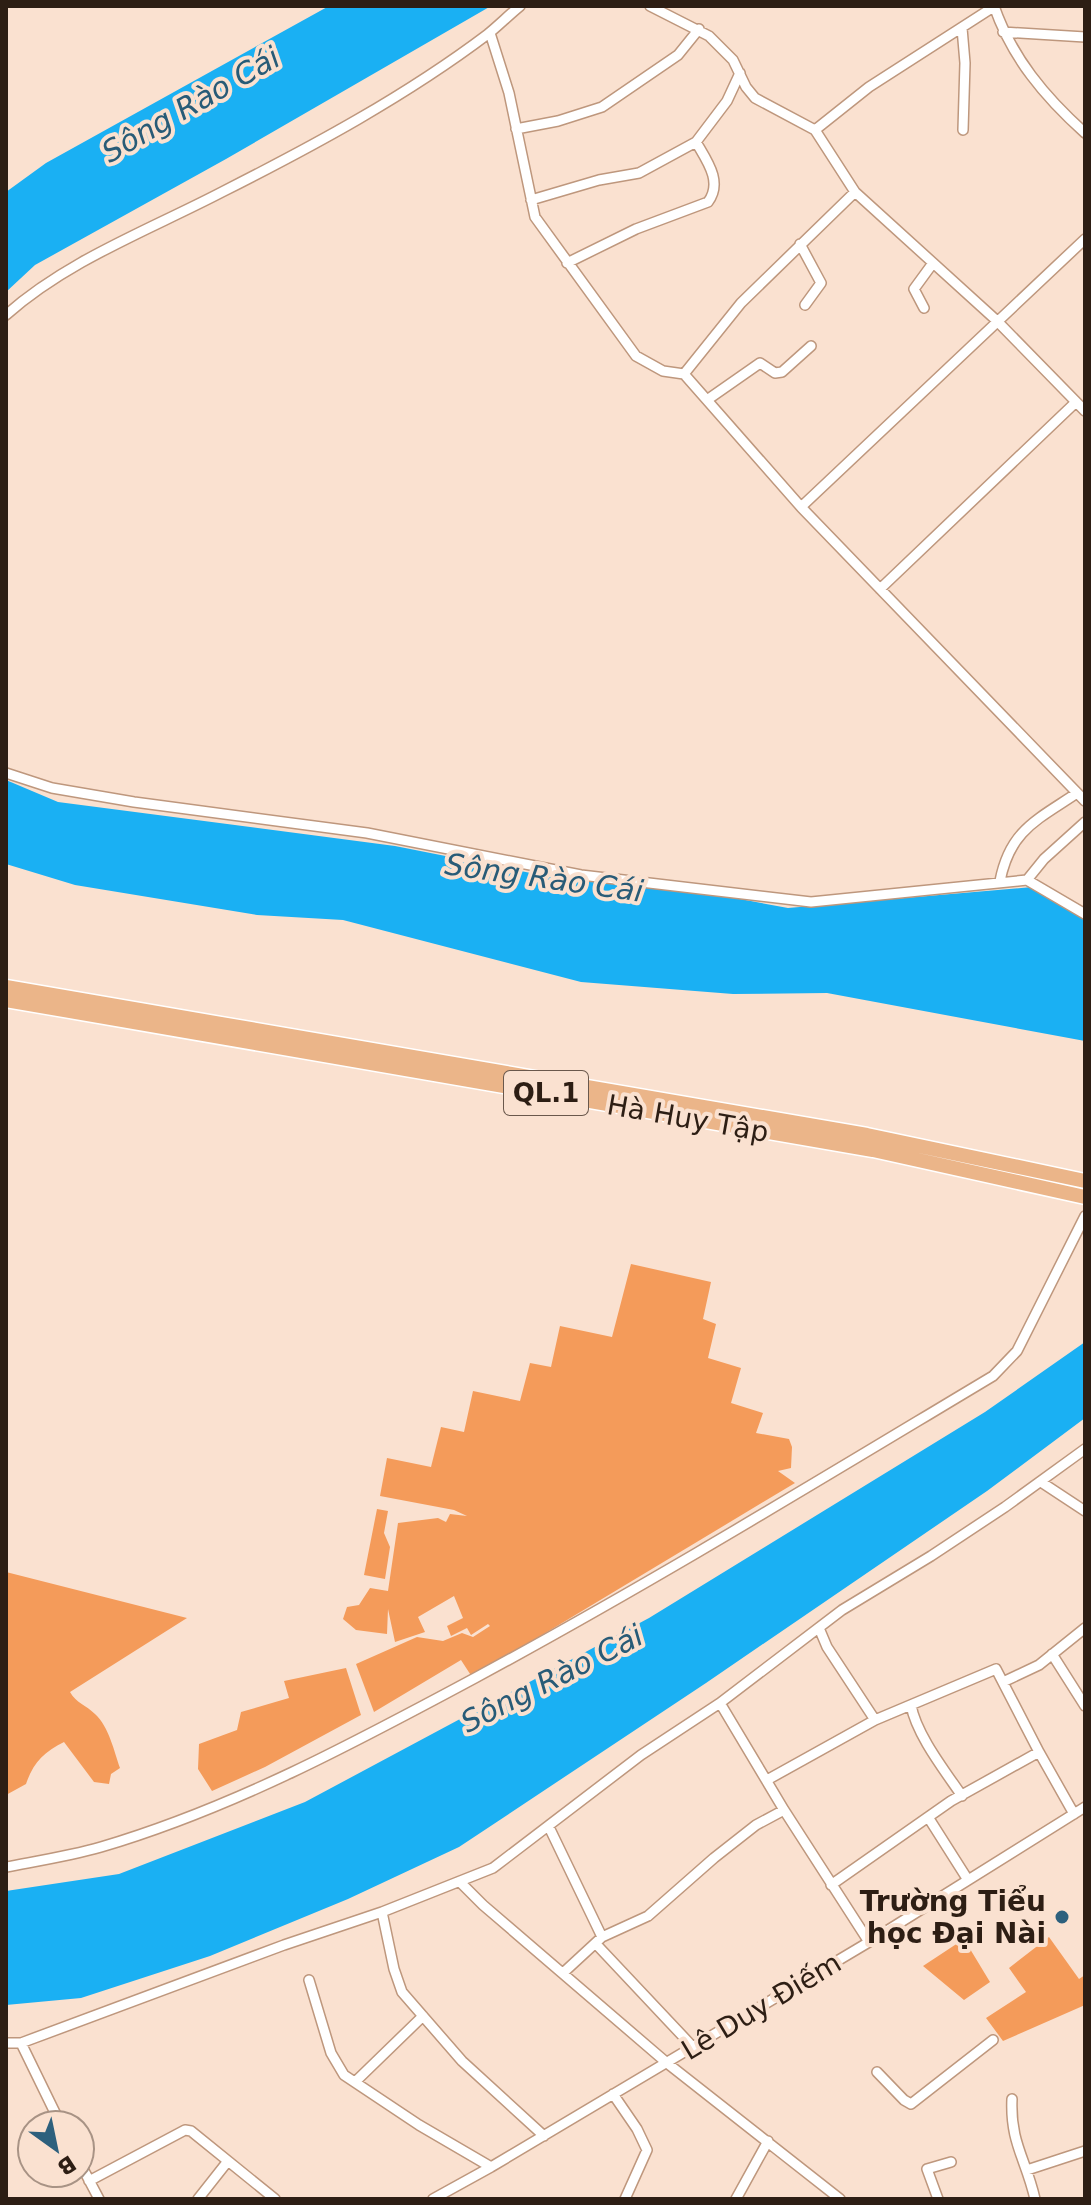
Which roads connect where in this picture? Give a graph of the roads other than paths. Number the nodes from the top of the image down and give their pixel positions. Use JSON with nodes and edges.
{"nodes":[{"id":1,"x":520,"y":6,"type":"edge"},
{"id":2,"x":650,"y":6,"type":"edge"},
{"id":3,"x":994,"y":6,"type":"edge"},
{"id":4,"x":962,"y":28,"type":"junction"},
{"id":5,"x":699,"y":29,"type":"junction"},
{"id":6,"x":1003,"y":32,"type":"junction"},
{"id":7,"x":490,"y":33,"type":"junction"},
{"id":8,"x":1085,"y":37,"type":"edge"},
{"id":9,"x":740,"y":73,"type":"junction"},
{"id":10,"x":516,"y":129,"type":"junction"},
{"id":11,"x":815,"y":130,"type":"junction"},
{"id":12,"x":963,"y":130,"type":"dead end"},
{"id":13,"x":1085,"y":133,"type":"edge"},
{"id":14,"x":696,"y":142,"type":"junction"},
{"id":15,"x":855,"y":192,"type":"junction"},
{"id":16,"x":531,"y":200,"type":"junction"},
{"id":17,"x":1085,"y":239,"type":"edge"},
{"id":18,"x":800,"y":244,"type":"junction"},
{"id":19,"x":567,"y":263,"type":"junction"},
{"id":20,"x":933,"y":263,"type":"junction"},
{"id":21,"x":805,"y":305,"type":"dead end"},
{"id":22,"x":924,"y":308,"type":"dead end"},
{"id":23,"x":6,"y":315,"type":"edge"},
{"id":24,"x":996,"y":320,"type":"junction"},
{"id":25,"x":811,"y":346,"type":"dead end"},
{"id":26,"x":684,"y":374,"type":"junction"},
{"id":27,"x":707,"y":400,"type":"junction"},
{"id":28,"x":1076,"y":402,"type":"junction"},
{"id":29,"x":1085,"y":411,"type":"edge"},
{"id":30,"x":801,"y":507,"type":"junction"},
{"id":31,"x":880,"y":589,"type":"junction"},
{"id":32,"x":6,"y":773,"type":"edge"},
{"id":33,"x":1077,"y":793,"type":"junction"},
{"id":34,"x":1085,"y":801,"type":"edge"},
{"id":35,"x":1085,"y":822,"type":"edge"},
{"id":36,"x":1027,"y":880,"type":"junction"},
{"id":37,"x":1000,"y":881,"type":"junction"},
{"id":38,"x":1085,"y":914,"type":"edge"},
{"id":39,"x":6,"y":987,"type":"edge"},
{"id":40,"x":6,"y":1000,"type":"edge"},
{"id":41,"x":1085,"y":1181,"type":"edge"},
{"id":42,"x":1085,"y":1197,"type":"edge"},
{"id":43,"x":1085,"y":1216,"type":"edge"},
{"id":44,"x":1085,"y":1449,"type":"edge"},
{"id":45,"x":1041,"y":1482,"type":"junction"},
{"id":46,"x":1085,"y":1511,"type":"edge"},
{"id":47,"x":819,"y":1628,"type":"junction"},
{"id":48,"x":1085,"y":1628,"type":"edge"},
{"id":49,"x":1052,"y":1654,"type":"junction"},
{"id":50,"x":1003,"y":1682,"type":"junction"},
{"id":51,"x":720,"y":1703,"type":"junction"},
{"id":52,"x":1084,"y":1703,"type":"edge"},
{"id":53,"x":911,"y":1705,"type":"junction"},
{"id":54,"x":875,"y":1720,"type":"junction"},
{"id":55,"x":1039,"y":1752,"type":"junction"},
{"id":56,"x":767,"y":1780,"type":"junction"},
{"id":57,"x":962,"y":1796,"type":"junction"},
{"id":58,"x":1085,"y":1807,"type":"edge"},
{"id":59,"x":784,"y":1810,"type":"junction"},
{"id":60,"x":1074,"y":1814,"type":"junction"},
{"id":61,"x":928,"y":1817,"type":"junction"},
{"id":62,"x":549,"y":1827,"type":"junction"},
{"id":63,"x":6,"y":1867,"type":"edge"},
{"id":64,"x":968,"y":1880,"type":"junction"},
{"id":65,"x":460,"y":1882,"type":"junction"},
{"id":66,"x":831,"y":1885,"type":"junction"},
{"id":67,"x":382,"y":1912,"type":"junction"},
{"id":68,"x":599,"y":1941,"type":"junction"},
{"id":69,"x":869,"y":1942,"type":"junction"},
{"id":70,"x":563,"y":1973,"type":"junction"},
{"id":71,"x":309,"y":1980,"type":"dead end"},
{"id":72,"x":423,"y":2016,"type":"junction"},
{"id":73,"x":993,"y":2040,"type":"dead end"},
{"id":74,"x":6,"y":2043,"type":"edge"},
{"id":75,"x":21,"y":2043,"type":"junction"},
{"id":76,"x":692,"y":2046,"type":"junction"},
{"id":77,"x":667,"y":2063,"type":"junction"},
{"id":78,"x":877,"y":2072,"type":"dead end"},
{"id":79,"x":355,"y":2082,"type":"junction"},
{"id":80,"x":613,"y":2094,"type":"junction"},
{"id":81,"x":1012,"y":2099,"type":"dead end"},
{"id":82,"x":53,"y":2109,"type":"edge"},
{"id":83,"x":544,"y":2136,"type":"junction"},
{"id":84,"x":768,"y":2141,"type":"junction"},
{"id":85,"x":1085,"y":2151,"type":"edge"},
{"id":86,"x":228,"y":2161,"type":"junction"},
{"id":87,"x":951,"y":2162,"type":"dead end"},
{"id":88,"x":491,"y":2167,"type":"junction"},
{"id":89,"x":1027,"y":2170,"type":"junction"},
{"id":90,"x":96,"y":2177,"type":"edge"},
{"id":91,"x":198,"y":2199,"type":"edge"},
{"id":92,"x":275,"y":2199,"type":"edge"},
{"id":93,"x":433,"y":2199,"type":"edge"},
{"id":94,"x":625,"y":2199,"type":"edge"},
{"id":95,"x":736,"y":2199,"type":"edge"},
{"id":96,"x":840,"y":2199,"type":"edge"},
{"id":97,"x":938,"y":2199,"type":"edge"},
{"id":98,"x":1035,"y":2199,"type":"edge"}],
"edges":[{"from":1,"to":7,"type":"street"},
{"from":2,"to":5,"type":"street"},
{"from":3,"to":4,"type":"street"},
{"from":3,"to":6,"type":"street"},
{"from":4,"to":11,"type":"street"},
{"from":4,"to":12,"type":"street"},
{"from":5,"to":9,"type":"street"},
{"from":5,"to":10,"type":"street"},
{"from":6,"to":8,"type":"street"},
{"from":6,"to":13,"type":"street"},
{"from":7,"to":10,"type":"street"},
{"from":7,"to":23,"type":"street"},
{"from":9,"to":11,"type":"street"},
{"from":9,"to":14,"type":"street"},
{"from":10,"to":16,"type":"street"},
{"from":11,"to":15,"type":"street"},
{"from":14,"to":16,"type":"street"},
{"from":14,"to":19,"type":"street"},
{"from":15,"to":18,"type":"street"},
{"from":15,"to":20,"type":"street"},
{"from":16,"to":19,"type":"street"},
{"from":17,"to":24,"type":"street"},
{"from":18,"to":21,"type":"street"},
{"from":18,"to":26,"type":"street"},
{"from":19,"to":26,"type":"street"},
{"from":20,"to":22,"type":"street"},
{"from":20,"to":24,"type":"street"},
{"from":24,"to":28,"type":"street"},
{"from":24,"to":30,"type":"street"},
{"from":25,"to":27,"type":"street"},
{"from":26,"to":27,"type":"street"},
{"from":27,"to":30,"type":"street"},
{"from":28,"to":29,"type":"street"},
{"from":28,"to":31,"type":"street"},
{"from":30,"to":31,"type":"street"},
{"from":31,"to":33,"type":"street"},
{"from":32,"to":37,"type":"street"},
{"from":33,"to":34,"type":"street"},
{"from":33,"to":37,"type":"street"},
{"from":35,"to":36,"type":"street"},
{"from":36,"to":37,"type":"street"},
{"from":36,"to":38,"type":"street"},
{"from":39,"to":41,"type":"main road","name":"Hà Huy Tập","number":"QL.1"},
{"from":40,"to":42,"type":"main road","name":"Hà Huy Tập","number":"QL.1"},
{"from":43,"to":63,"type":"street"},
{"from":44,"to":45,"type":"street"},
{"from":45,"to":46,"type":"street"},
{"from":45,"to":47,"type":"street"},
{"from":47,"to":51,"type":"street"},
{"from":47,"to":54,"type":"street"},
{"from":48,"to":49,"type":"street"},
{"from":49,"to":50,"type":"street"},
{"from":49,"to":52,"type":"street"},
{"from":50,"to":53,"type":"street"},
{"from":50,"to":55,"type":"street"},
{"from":51,"to":56,"type":"street"},
{"from":51,"to":62,"type":"street"},
{"from":53,"to":54,"type":"street"},
{"from":53,"to":57,"type":"street"},
{"from":54,"to":56,"type":"street"},
{"from":55,"to":57,"type":"street"},
{"from":55,"to":60,"type":"street"},
{"from":56,"to":59,"type":"street"},
{"from":57,"to":61,"type":"street"},
{"from":58,"to":60,"type":"street","name":"Lê Duy Điếm"},
{"from":59,"to":66,"type":"street"},
{"from":59,"to":68,"type":"street"},
{"from":60,"to":64,"type":"street","name":"Lê Duy Điếm"},
{"from":61,"to":64,"type":"street"},
{"from":61,"to":66,"type":"street"},
{"from":62,"to":65,"type":"street"},
{"from":62,"to":68,"type":"street"},
{"from":64,"to":69,"type":"street","name":"Lê Duy Điếm"},
{"from":65,"to":67,"type":"street"},
{"from":65,"to":70,"type":"street"},
{"from":66,"to":69,"type":"street"},
{"from":67,"to":72,"type":"street"},
{"from":67,"to":75,"type":"street"},
{"from":68,"to":70,"type":"street"},
{"from":68,"to":76,"type":"street"},
{"from":69,"to":76,"type":"street","name":"Lê Duy Điếm"},
{"from":70,"to":77,"type":"street"},
{"from":71,"to":79,"type":"street"},
{"from":72,"to":79,"type":"street"},
{"from":72,"to":83,"type":"street"},
{"from":73,"to":78,"type":"street"},
{"from":74,"to":75,"type":"street"},
{"from":75,"to":82,"type":"street"},
{"from":76,"to":77,"type":"street","name":"Lê Duy Điếm"},
{"from":77,"to":80,"type":"street","name":"Lê Duy Điếm"},
{"from":77,"to":84,"type":"street"},
{"from":79,"to":88,"type":"street"},
{"from":80,"to":83,"type":"street","name":"Lê Duy Điếm"},
{"from":80,"to":94,"type":"street"},
{"from":81,"to":89,"type":"street"},
{"from":83,"to":88,"type":"street","name":"Lê Duy Điếm"},
{"from":84,"to":95,"type":"street"},
{"from":84,"to":96,"type":"street"},
{"from":85,"to":89,"type":"street"},
{"from":86,"to":90,"type":"street"},
{"from":86,"to":91,"type":"street"},
{"from":86,"to":92,"type":"street"},
{"from":87,"to":97,"type":"street"},
{"from":88,"to":93,"type":"street","name":"Lê Duy Điếm"},
{"from":89,"to":98,"type":"street"}]}
